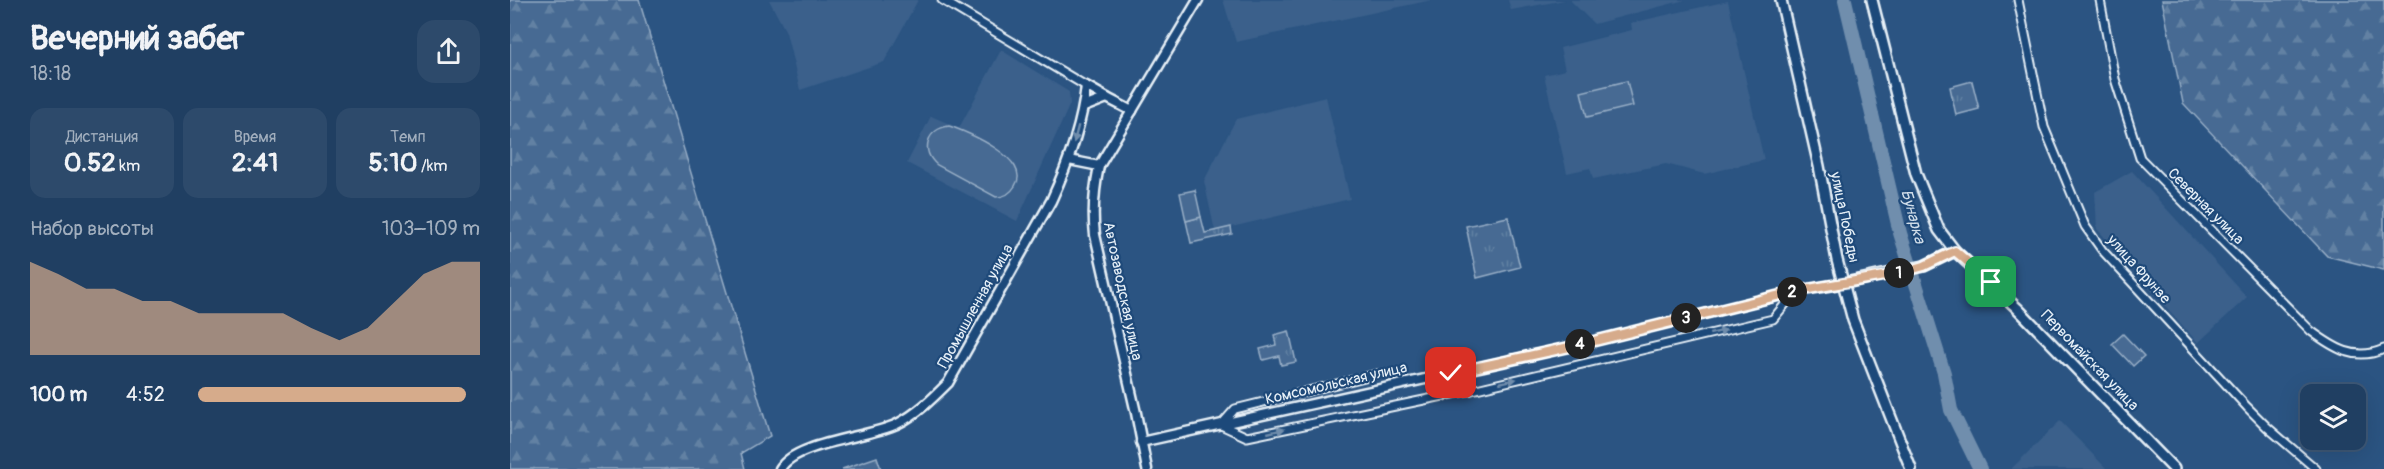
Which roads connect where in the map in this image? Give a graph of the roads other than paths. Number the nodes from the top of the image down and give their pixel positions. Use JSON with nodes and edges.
{"nodes":[{"id":1,"x":942,"y":0,"type":"edge"},
{"id":2,"x":1198,"y":0,"type":"edge"},
{"id":3,"x":1781,"y":0,"type":"edge"},
{"id":4,"x":1872,"y":0,"type":"edge"},
{"id":5,"x":2018,"y":0,"type":"edge"},
{"id":6,"x":2100,"y":0,"type":"edge"},
{"id":7,"x":1086,"y":86,"type":"junction"},
{"id":8,"x":1107,"y":98,"type":"junction"},
{"id":9,"x":1084,"y":107,"type":"junction"},
{"id":10,"x":1132,"y":111,"type":"junction"},
{"id":11,"x":1069,"y":160,"type":"junction"},
{"id":12,"x":1099,"y":166,"type":"junction"},
{"id":13,"x":1955,"y":251,"type":"junction"},
{"id":14,"x":1845,"y":283,"type":"junction"},
{"id":15,"x":1797,"y":291,"type":"junction"},
{"id":16,"x":2384,"y":349,"type":"edge"},
{"id":17,"x":1377,"y":374,"type":"dead end"},
{"id":18,"x":1221,"y":424,"type":"junction"},
{"id":19,"x":1141,"y":442,"type":"junction"},
{"id":20,"x":782,"y":465,"type":"edge"},
{"id":21,"x":1147,"y":469,"type":"edge"},
{"id":22,"x":1911,"y":469,"type":"edge"},
{"id":23,"x":2174,"y":469,"type":"edge"},
{"id":24,"x":2316,"y":469,"type":"edge"}],
"edges":[{"from":1,"to":7,"type":"street"},
{"from":2,"to":10,"type":"street","name":"Автозаводская улица"},
{"from":3,"to":14,"type":"main road","name":"улица Победы"},
{"from":4,"to":13,"type":"main road","name":"Первомайская улица"},
{"from":5,"to":24,"type":"street","name":"улица Фрунзе"},
{"from":6,"to":16,"type":"street","name":"Северная улица"},
{"from":7,"to":8,"type":"street"},
{"from":7,"to":9,"type":"street","name":"Промышленная улица"},
{"from":8,"to":9,"type":"street"},
{"from":8,"to":10,"type":"street"},
{"from":9,"to":11,"type":"street","name":"Промышленная улица","one_way":true},
{"from":10,"to":12,"type":"street","name":"Автозаводская улица"},
{"from":11,"to":12,"type":"street"},
{"from":11,"to":20,"type":"street","name":"Промышленная улица"},
{"from":12,"to":19,"type":"street","name":"Автозаводская улица"},
{"from":13,"to":14,"type":"main road","name":"Комсомольская улица"},
{"from":13,"to":23,"type":"main road","name":"Первомайская улица"},
{"from":14,"to":15,"type":"street","name":"Комсомольская улица"},
{"from":14,"to":22,"type":"main road","name":"улица Победы"},
{"from":15,"to":18,"type":"street","name":"Комсомольская улица"},
{"from":18,"to":15,"type":"street","one_way":true},
{"from":17,"to":18,"type":"street"},
{"from":18,"to":19,"type":"street","name":"Комсомольская улица"},
{"from":19,"to":21,"type":"street","name":"Автозаводская улица"}]}
